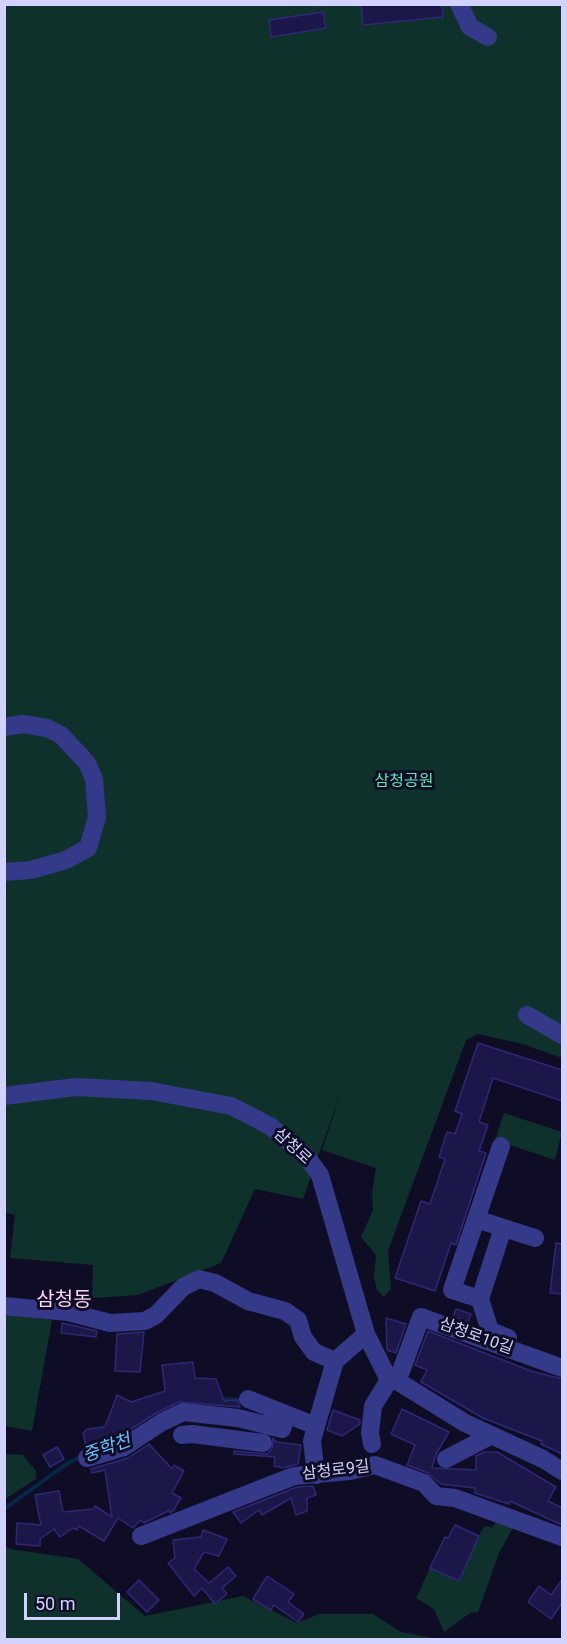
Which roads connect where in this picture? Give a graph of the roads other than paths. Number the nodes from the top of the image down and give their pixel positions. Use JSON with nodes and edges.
{"nodes":[{"id":1,"x":459,"y":4,"type":"edge"},
{"id":2,"x":488,"y":37,"type":"dead end"},
{"id":3,"x":4,"y":727,"type":"edge"},
{"id":4,"x":4,"y":872,"type":"edge"},
{"id":5,"x":527,"y":1015,"type":"dead end"},
{"id":6,"x":562,"y":1035,"type":"edge"},
{"id":7,"x":4,"y":1096,"type":"edge"},
{"id":8,"x":501,"y":1146,"type":"dead end"},
{"id":9,"x":476,"y":1219,"type":"junction"},
{"id":10,"x":503,"y":1228,"type":"junction"},
{"id":11,"x":535,"y":1238,"type":"dead end"},
{"id":12,"x":480,"y":1299,"type":"junction"},
{"id":13,"x":4,"y":1306,"type":"edge"},
{"id":14,"x":366,"y":1334,"type":"junction"},
{"id":15,"x":562,"y":1357,"type":"edge"},
{"id":16,"x":335,"y":1361,"type":"junction"},
{"id":17,"x":562,"y":1368,"type":"edge"},
{"id":18,"x":391,"y":1380,"type":"junction"},
{"id":19,"x":248,"y":1399,"type":"dead end"},
{"id":20,"x":287,"y":1415,"type":"junction"},
{"id":21,"x":316,"y":1426,"type":"junction"},
{"id":22,"x":182,"y":1435,"type":"dead end"},
{"id":23,"x":492,"y":1435,"type":"junction"},
{"id":24,"x":263,"y":1443,"type":"dead end"},
{"id":25,"x":372,"y":1444,"type":"dead end"},
{"id":26,"x":87,"y":1458,"type":"dead end"},
{"id":27,"x":446,"y":1459,"type":"dead end"},
{"id":28,"x":562,"y":1472,"type":"edge"},
{"id":29,"x":316,"y":1475,"type":"junction"},
{"id":30,"x":141,"y":1536,"type":"dead end"},
{"id":31,"x":562,"y":1537,"type":"edge"}],
"edges":[{"from":1,"to":2,"type":"street"},
{"from":3,"to":4,"type":"street"},
{"from":5,"to":6,"type":"street"},
{"from":7,"to":14,"type":"street","name":"삼청로"},
{"from":8,"to":9,"type":"street"},
{"from":9,"to":10,"type":"street"},
{"from":9,"to":12,"type":"street"},
{"from":10,"to":11,"type":"street"},
{"from":10,"to":12,"type":"street"},
{"from":12,"to":15,"type":"street"},
{"from":13,"to":16,"type":"street"},
{"from":14,"to":16,"type":"street"},
{"from":14,"to":18,"type":"street","name":"삼청로"},
{"from":16,"to":21,"type":"street"},
{"from":17,"to":18,"type":"street","name":"삼청로10길"},
{"from":18,"to":23,"type":"street"},
{"from":18,"to":25,"type":"street"},
{"from":19,"to":20,"type":"street"},
{"from":20,"to":21,"type":"street"},
{"from":20,"to":26,"type":"street"},
{"from":21,"to":29,"type":"street"},
{"from":22,"to":24,"type":"street"},
{"from":23,"to":27,"type":"street"},
{"from":23,"to":28,"type":"street"},
{"from":29,"to":30,"type":"street","name":"삼청로9길"},
{"from":29,"to":31,"type":"street","name":"삼청로9길"}]}
